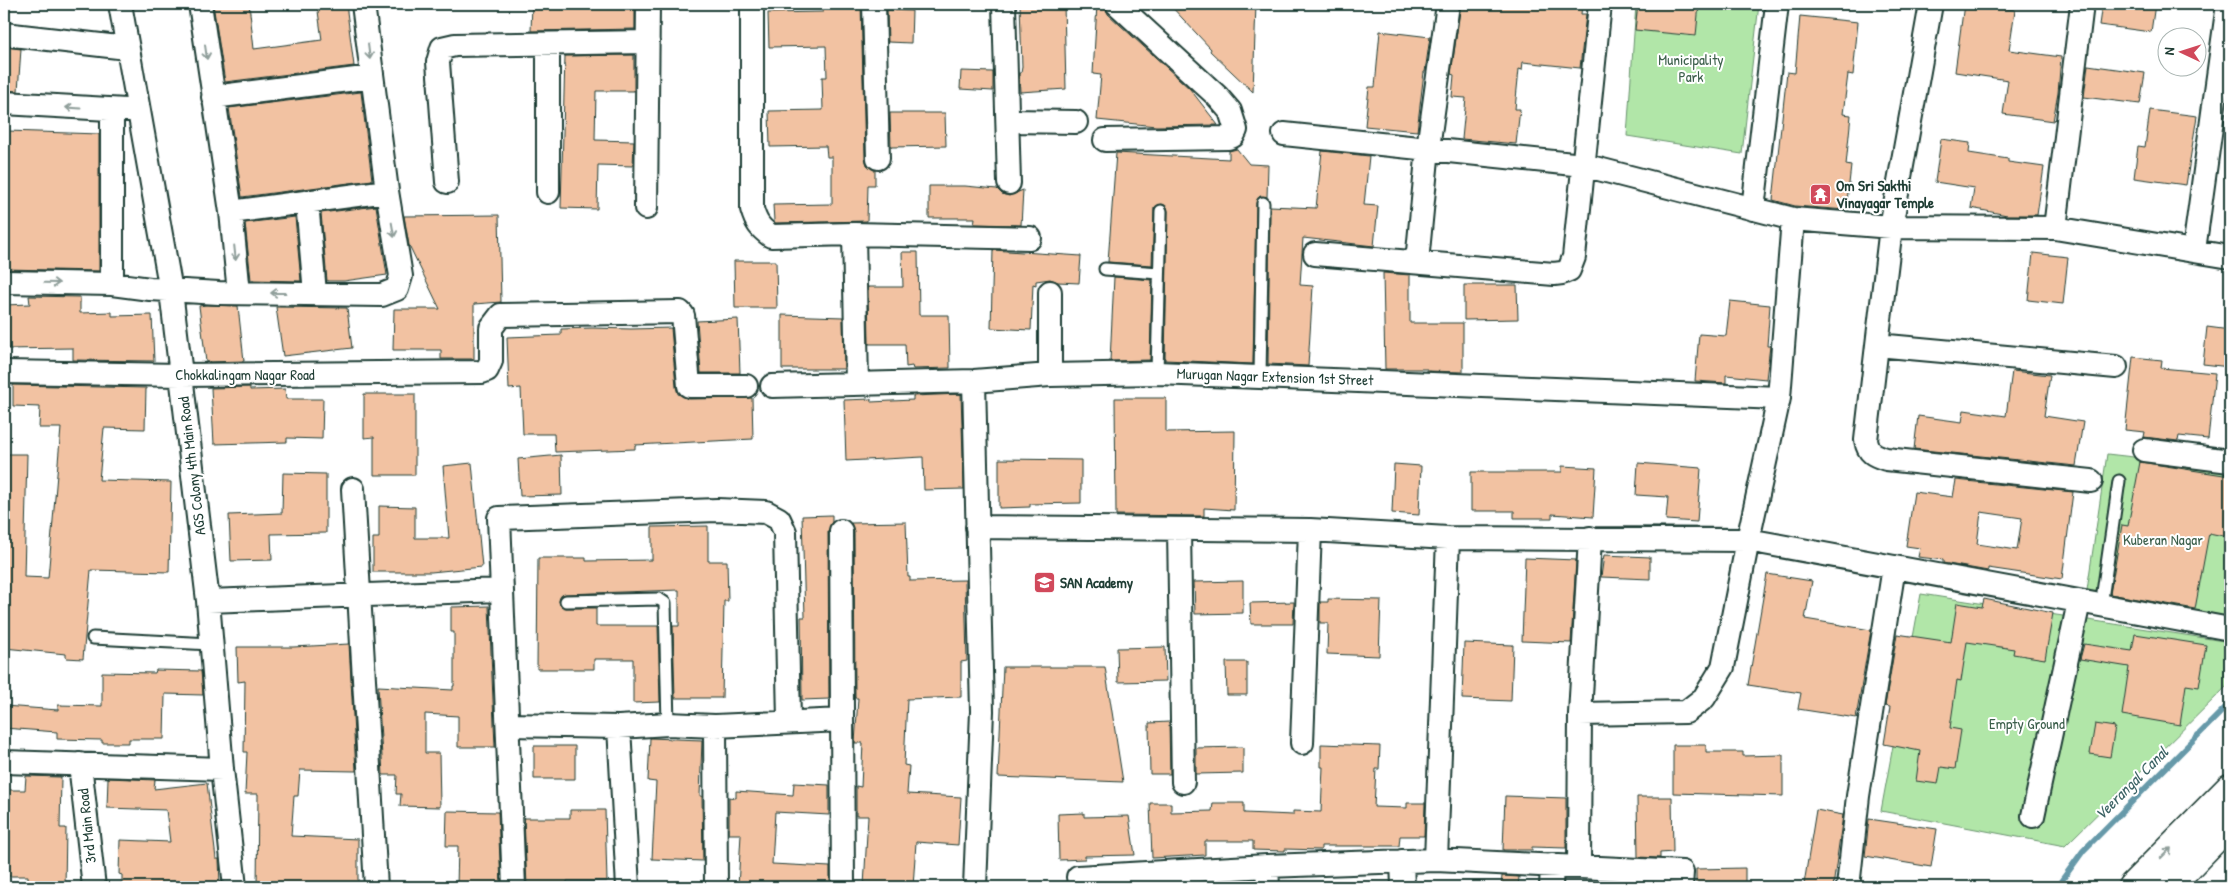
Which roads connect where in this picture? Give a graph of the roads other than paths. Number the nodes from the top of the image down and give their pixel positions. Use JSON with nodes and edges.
{"nodes":[{"id":1,"x":120,"y":4,"type":"edge"},
{"id":2,"x":200,"y":4,"type":"edge"},
{"id":3,"x":363,"y":4,"type":"edge"},
{"id":4,"x":648,"y":4,"type":"edge"},
{"id":5,"x":752,"y":4,"type":"edge"},
{"id":6,"x":874,"y":4,"type":"edge"},
{"id":7,"x":1004,"y":4,"type":"edge"},
{"id":8,"x":1117,"y":4,"type":"edge"},
{"id":9,"x":1448,"y":4,"type":"edge"},
{"id":10,"x":1600,"y":4,"type":"edge"},
{"id":11,"x":1777,"y":4,"type":"edge"},
{"id":12,"x":1931,"y":4,"type":"edge"},
{"id":13,"x":2082,"y":4,"type":"edge"},
{"id":14,"x":2228,"y":4,"type":"edge"},
{"id":15,"x":4,"y":34,"type":"edge"},
{"id":16,"x":648,"y":42,"type":"junction"},
{"id":17,"x":548,"y":44,"type":"junction"},
{"id":18,"x":127,"y":48,"type":"junction"},
{"id":19,"x":372,"y":77,"type":"junction"},
{"id":20,"x":213,"y":97,"type":"junction"},
{"id":21,"x":4,"y":103,"type":"edge"},
{"id":22,"x":112,"y":110,"type":"junction"},
{"id":23,"x":139,"y":111,"type":"junction"},
{"id":24,"x":1008,"y":121,"type":"junction"},
{"id":25,"x":1076,"y":122,"type":"dead end"},
{"id":26,"x":1284,"y":134,"type":"dead end"},
{"id":27,"x":1105,"y":140,"type":"dead end"},
{"id":28,"x":1428,"y":148,"type":"junction"},
{"id":29,"x":878,"y":158,"type":"dead end"},
{"id":30,"x":1583,"y":165,"type":"junction"},
{"id":31,"x":447,"y":182,"type":"dead end"},
{"id":32,"x":1009,"y":182,"type":"dead end"},
{"id":33,"x":387,"y":191,"type":"junction"},
{"id":34,"x":548,"y":192,"type":"dead end"},
{"id":35,"x":307,"y":202,"type":"junction"},
{"id":36,"x":1263,"y":203,"type":"dead end"},
{"id":37,"x":646,"y":208,"type":"dead end"},
{"id":38,"x":1753,"y":209,"type":"junction"},
{"id":39,"x":1161,"y":211,"type":"dead end"},
{"id":40,"x":231,"y":212,"type":"junction"},
{"id":41,"x":1793,"y":219,"type":"junction"},
{"id":42,"x":1891,"y":227,"type":"junction"},
{"id":43,"x":2055,"y":228,"type":"junction"},
{"id":44,"x":854,"y":234,"type":"junction"},
{"id":45,"x":1030,"y":238,"type":"dead end"},
{"id":46,"x":2194,"y":250,"type":"junction"},
{"id":47,"x":1315,"y":254,"type":"dead end"},
{"id":48,"x":2230,"y":257,"type":"edge"},
{"id":49,"x":1417,"y":262,"type":"junction"},
{"id":50,"x":1105,"y":269,"type":"dead end"},
{"id":51,"x":1159,"y":273,"type":"junction"},
{"id":52,"x":4,"y":282,"type":"edge"},
{"id":53,"x":112,"y":284,"type":"junction"},
{"id":54,"x":171,"y":291,"type":"junction"},
{"id":55,"x":1050,"y":292,"type":"dead end"},
{"id":56,"x":239,"y":293,"type":"junction"},
{"id":57,"x":315,"y":293,"type":"junction"},
{"id":58,"x":1877,"y":345,"type":"junction"},
{"id":59,"x":2116,"y":367,"type":"dead end"},
{"id":60,"x":4,"y":372,"type":"edge"},
{"id":61,"x":1158,"y":373,"type":"junction"},
{"id":62,"x":1050,"y":375,"type":"junction"},
{"id":63,"x":181,"y":376,"type":"junction"},
{"id":64,"x":1260,"y":377,"type":"junction"},
{"id":65,"x":974,"y":381,"type":"junction"},
{"id":66,"x":857,"y":384,"type":"junction"},
{"id":67,"x":746,"y":386,"type":"dead end"},
{"id":68,"x":772,"y":386,"type":"dead end"},
{"id":69,"x":1779,"y":398,"type":"junction"},
{"id":70,"x":2144,"y":450,"type":"dead end"},
{"id":71,"x":2230,"y":461,"type":"edge"},
{"id":72,"x":2091,"y":481,"type":"dead end"},
{"id":73,"x":2120,"y":481,"type":"dead end"},
{"id":74,"x":353,"y":489,"type":"dead end"},
{"id":75,"x":977,"y":527,"type":"junction"},
{"id":76,"x":1179,"y":530,"type":"junction"},
{"id":77,"x":1310,"y":530,"type":"junction"},
{"id":78,"x":841,"y":532,"type":"dead end"},
{"id":79,"x":1448,"y":538,"type":"junction"},
{"id":80,"x":1590,"y":538,"type":"junction"},
{"id":81,"x":1748,"y":540,"type":"junction"},
{"id":82,"x":1894,"y":567,"type":"junction"},
{"id":83,"x":501,"y":590,"type":"junction"},
{"id":84,"x":358,"y":595,"type":"junction"},
{"id":85,"x":208,"y":601,"type":"junction"},
{"id":86,"x":566,"y":601,"type":"dead end"},
{"id":87,"x":2079,"y":602,"type":"junction"},
{"id":88,"x":2101,"y":606,"type":"junction"},
{"id":89,"x":2230,"y":629,"type":"edge"},
{"id":90,"x":93,"y":638,"type":"dead end"},
{"id":91,"x":211,"y":644,"type":"junction"},
{"id":92,"x":1580,"y":714,"type":"junction"},
{"id":93,"x":842,"y":720,"type":"junction"},
{"id":94,"x":790,"y":721,"type":"junction"},
{"id":95,"x":668,"y":724,"type":"junction"},
{"id":96,"x":508,"y":725,"type":"junction"},
{"id":97,"x":715,"y":726,"type":"junction"},
{"id":98,"x":619,"y":728,"type":"junction"},
{"id":99,"x":1302,"y":743,"type":"dead end"},
{"id":100,"x":4,"y":762,"type":"edge"},
{"id":101,"x":80,"y":764,"type":"junction"},
{"id":102,"x":222,"y":769,"type":"junction"},
{"id":103,"x":1184,"y":782,"type":"dead end"},
{"id":104,"x":2230,"y":788,"type":"edge"},
{"id":105,"x":2033,"y":816,"type":"dead end"},
{"id":106,"x":2230,"y":823,"type":"edge"},
{"id":107,"x":1436,"y":860,"type":"junction"},
{"id":108,"x":1402,"y":861,"type":"junction"},
{"id":109,"x":1552,"y":865,"type":"junction"},
{"id":110,"x":1579,"y":865,"type":"junction"},
{"id":111,"x":1268,"y":876,"type":"edge"},
{"id":112,"x":1078,"y":877,"type":"dead end"},
{"id":113,"x":1137,"y":881,"type":"edge"},
{"id":114,"x":94,"y":887,"type":"edge"},
{"id":115,"x":235,"y":887,"type":"edge"},
{"id":116,"x":376,"y":887,"type":"edge"},
{"id":117,"x":514,"y":887,"type":"edge"},
{"id":118,"x":628,"y":887,"type":"edge"},
{"id":119,"x":716,"y":887,"type":"edge"},
{"id":120,"x":843,"y":887,"type":"edge"},
{"id":121,"x":975,"y":887,"type":"edge"},
{"id":122,"x":1403,"y":887,"type":"edge"},
{"id":123,"x":1551,"y":887,"type":"edge"},
{"id":124,"x":1682,"y":887,"type":"edge"},
{"id":125,"x":1848,"y":887,"type":"edge"},
{"id":126,"x":2132,"y":887,"type":"edge"},
{"id":127,"x":2168,"y":887,"type":"edge"}],
"edges":[{"from":1,"to":18,"type":"street","name":"AGS Colony 4th Main Road"},
{"from":2,"to":20,"type":"street","one_way":true},
{"from":3,"to":19,"type":"street","one_way":true},
{"from":4,"to":16,"type":"street"},
{"from":5,"to":44,"type":"street"},
{"from":6,"to":29,"type":"street"},
{"from":7,"to":24,"type":"street"},
{"from":8,"to":27,"type":"street"},
{"from":9,"to":28,"type":"street"},
{"from":10,"to":30,"type":"street"},
{"from":11,"to":38,"type":"street"},
{"from":12,"to":42,"type":"street"},
{"from":13,"to":43,"type":"street"},
{"from":14,"to":46,"type":"street"},
{"from":15,"to":18,"type":"street"},
{"from":16,"to":17,"type":"street"},
{"from":16,"to":37,"type":"street"},
{"from":17,"to":31,"type":"street"},
{"from":17,"to":34,"type":"street"},
{"from":18,"to":23,"type":"street","name":"AGS Colony 4th Main Road"},
{"from":19,"to":20,"type":"street"},
{"from":19,"to":33,"type":"street"},
{"from":20,"to":40,"type":"street"},
{"from":22,"to":21,"type":"street","one_way":true},
{"from":22,"to":23,"type":"street"},
{"from":22,"to":53,"type":"street"},
{"from":23,"to":54,"type":"street","name":"AGS Colony 4th Main Road"},
{"from":24,"to":25,"type":"street"},
{"from":24,"to":32,"type":"street"},
{"from":26,"to":28,"type":"street"},
{"from":28,"to":30,"type":"street"},
{"from":28,"to":49,"type":"street"},
{"from":30,"to":38,"type":"street"},
{"from":30,"to":49,"type":"street"},
{"from":33,"to":35,"type":"street"},
{"from":33,"to":57,"type":"street","one_way":true},
{"from":35,"to":40,"type":"street"},
{"from":35,"to":57,"type":"street"},
{"from":36,"to":64,"type":"lane"},
{"from":38,"to":41,"type":"street"},
{"from":39,"to":51,"type":"lane"},
{"from":40,"to":56,"type":"street","one_way":true},
{"from":41,"to":42,"type":"street"},
{"from":41,"to":69,"type":"street"},
{"from":42,"to":43,"type":"street"},
{"from":42,"to":58,"type":"street"},
{"from":43,"to":46,"type":"street"},
{"from":44,"to":45,"type":"street"},
{"from":44,"to":66,"type":"street"},
{"from":46,"to":48,"type":"street"},
{"from":47,"to":49,"type":"street"},
{"from":50,"to":51,"type":"lane"},
{"from":51,"to":61,"type":"lane"},
{"from":52,"to":53,"type":"street","one_way":true},
{"from":53,"to":54,"type":"street"},
{"from":54,"to":56,"type":"street"},
{"from":54,"to":63,"type":"street","name":"AGS Colony 4th Main Road"},
{"from":55,"to":62,"type":"street"},
{"from":57,"to":56,"type":"street","one_way":true},
{"from":58,"to":59,"type":"street"},
{"from":58,"to":72,"type":"street"},
{"from":60,"to":63,"type":"street","name":"Chokkalingam Nagar Road"},
{"from":61,"to":62,"type":"street","name":"Murugan Nagar Extension 1st Street"},
{"from":61,"to":64,"type":"street","name":"Murugan Nagar Extension 1st Street"},
{"from":62,"to":65,"type":"street","name":"Murugan Nagar Extension 1st Street"},
{"from":63,"to":67,"type":"street","name":"Chokkalingam Nagar Road"},
{"from":63,"to":85,"type":"street","name":"AGS Colony 4th Main Road"},
{"from":64,"to":69,"type":"street","name":"Murugan Nagar Extension 1st Street"},
{"from":65,"to":66,"type":"street","name":"Murugan Nagar Extension 1st Street"},
{"from":65,"to":75,"type":"street"},
{"from":66,"to":68,"type":"street","name":"Murugan Nagar Extension 1st Street"},
{"from":69,"to":81,"type":"street"},
{"from":70,"to":71,"type":"street"},
{"from":73,"to":88,"type":"lane"},
{"from":74,"to":84,"type":"street"},
{"from":75,"to":76,"type":"street"},
{"from":75,"to":121,"type":"street"},
{"from":76,"to":77,"type":"street"},
{"from":76,"to":103,"type":"street"},
{"from":77,"to":79,"type":"street"},
{"from":77,"to":99,"type":"street"},
{"from":78,"to":93,"type":"street"},
{"from":79,"to":80,"type":"street"},
{"from":79,"to":107,"type":"street"},
{"from":80,"to":81,"type":"street"},
{"from":80,"to":92,"type":"street"},
{"from":81,"to":82,"type":"street"},
{"from":81,"to":92,"type":"street"},
{"from":82,"to":87,"type":"street"},
{"from":82,"to":125,"type":"street"},
{"from":83,"to":84,"type":"street"},
{"from":83,"to":94,"type":"street"},
{"from":83,"to":96,"type":"street"},
{"from":84,"to":85,"type":"street"},
{"from":84,"to":116,"type":"street"},
{"from":85,"to":91,"type":"street","name":"AGS Colony 4th Main Road"},
{"from":86,"to":95,"type":"lane"},
{"from":87,"to":88,"type":"street"},
{"from":87,"to":105,"type":"street"},
{"from":88,"to":89,"type":"street"},
{"from":90,"to":91,"type":"lane"},
{"from":91,"to":102,"type":"street","name":"AGS Colony 4th Main Road"},
{"from":92,"to":110,"type":"street"},
{"from":93,"to":94,"type":"street"},
{"from":93,"to":120,"type":"street"},
{"from":94,"to":97,"type":"street"},
{"from":95,"to":97,"type":"street"},
{"from":95,"to":98,"type":"street"},
{"from":96,"to":98,"type":"street"},
{"from":96,"to":117,"type":"street"},
{"from":97,"to":119,"type":"street"},
{"from":98,"to":118,"type":"street"},
{"from":100,"to":101,"type":"street"},
{"from":101,"to":102,"type":"street"},
{"from":101,"to":114,"type":"street","name":"3rd Main Road"},
{"from":102,"to":115,"type":"street","name":"AGS Colony 4th Main Road"},
{"from":126,"to":104,"type":"main road","one_way":true},
{"from":106,"to":127,"type":"main road"},
{"from":107,"to":108,"type":"street"},
{"from":107,"to":109,"type":"street"},
{"from":108,"to":111,"type":"street"},
{"from":108,"to":122,"type":"street"},
{"from":109,"to":110,"type":"street"},
{"from":109,"to":123,"type":"street"},
{"from":110,"to":124,"type":"street"},
{"from":111,"to":113,"type":"street"},
{"from":112,"to":113,"type":"street"}]}
